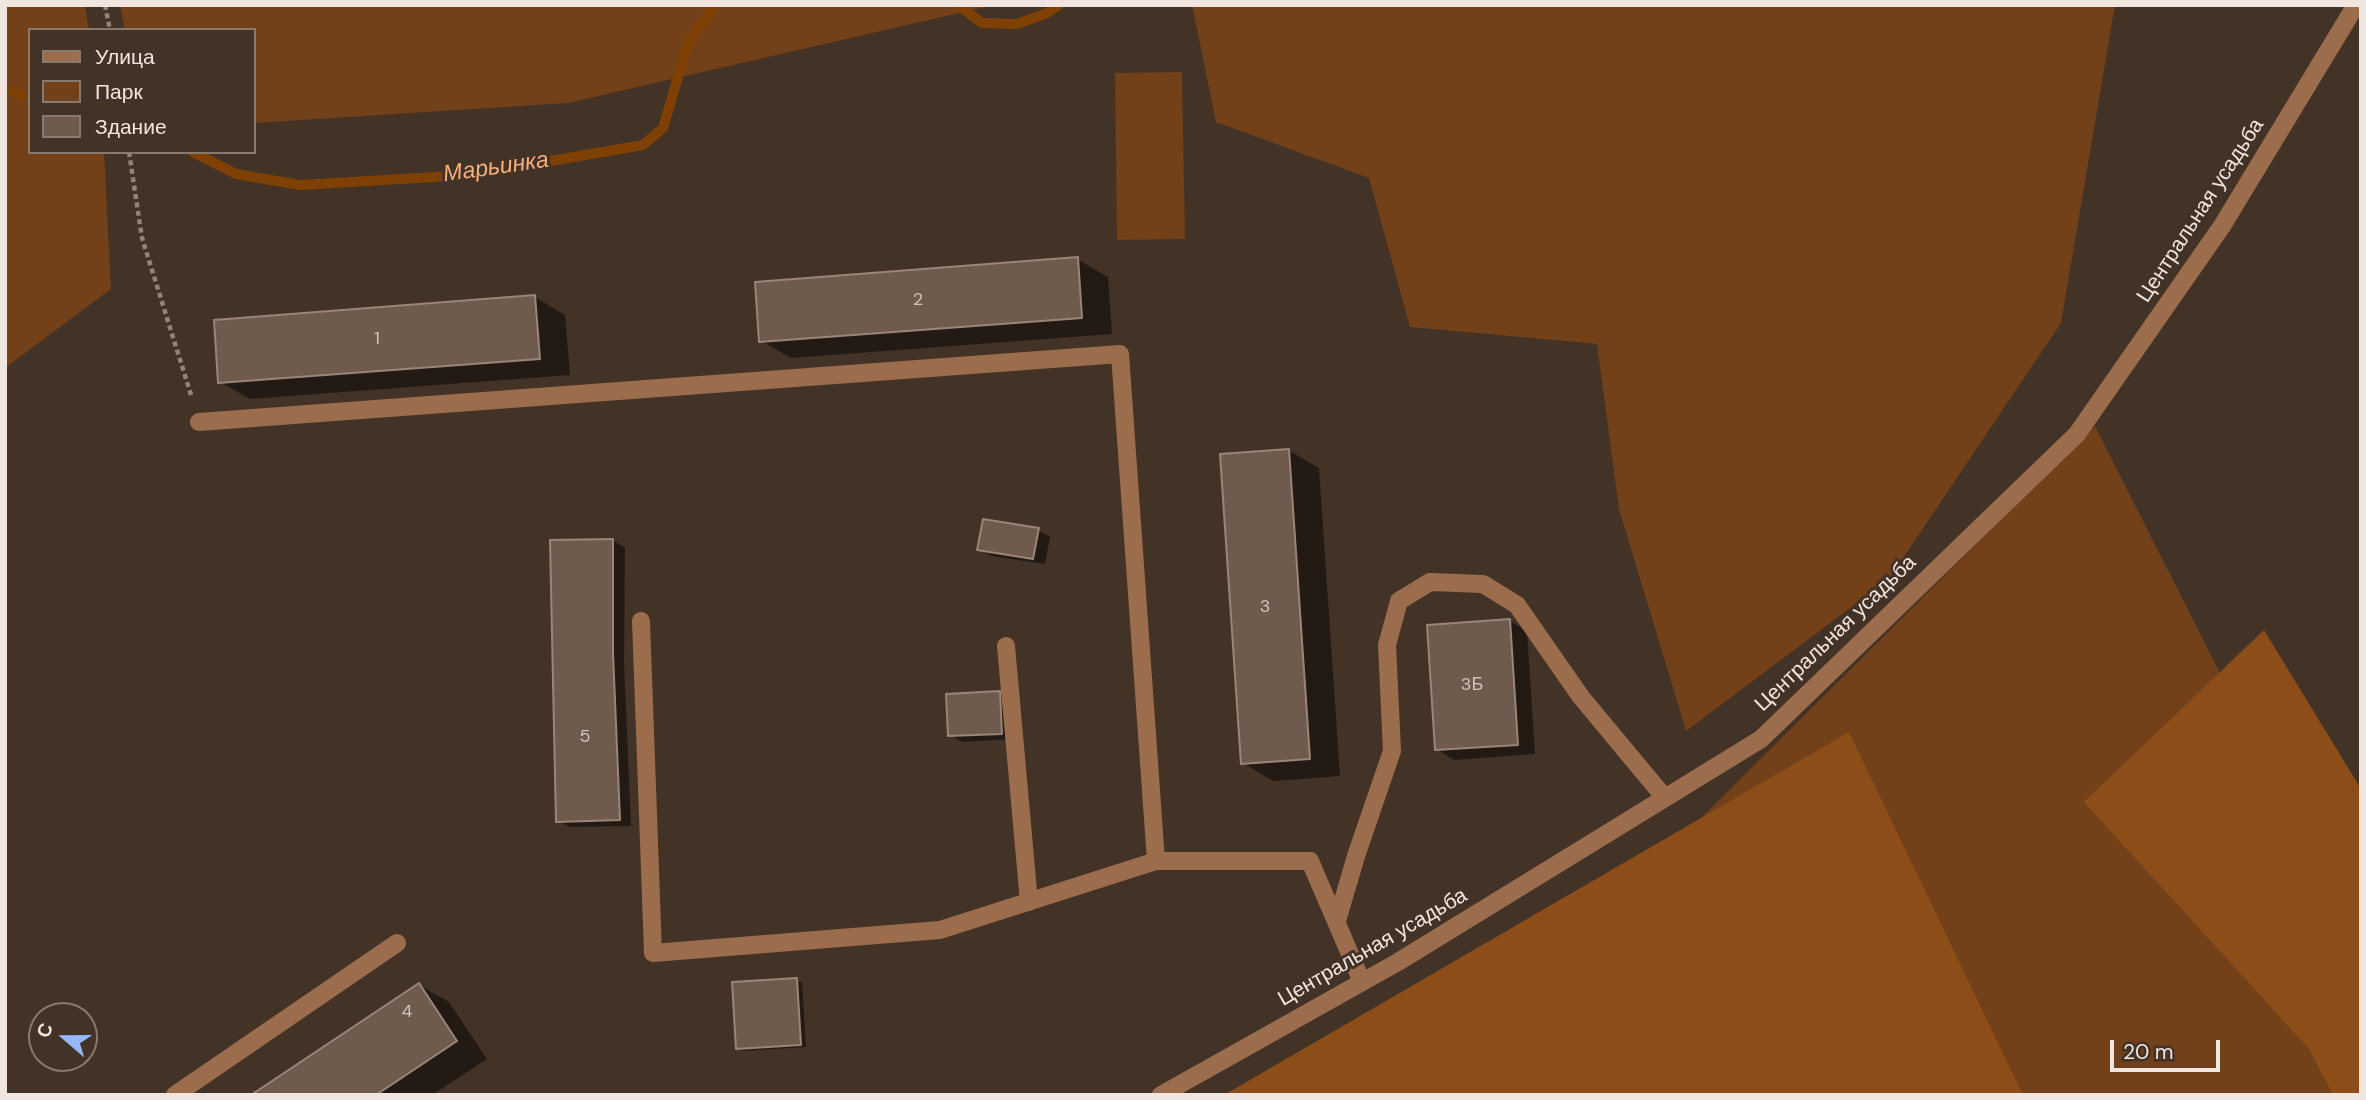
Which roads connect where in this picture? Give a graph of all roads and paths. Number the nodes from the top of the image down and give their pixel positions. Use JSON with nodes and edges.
{"nodes":[{"id":1,"x":105,"y":5,"type":"edge"},
{"id":2,"x":2356,"y":5,"type":"edge"},
{"id":3,"x":110,"y":28,"type":"edge"},
{"id":4,"x":129,"y":154,"type":"edge"},
{"id":5,"x":199,"y":422,"type":"joint"},
{"id":6,"x":641,"y":621,"type":"dead end"},
{"id":7,"x":1006,"y":646,"type":"dead end"},
{"id":8,"x":1665,"y":798,"type":"junction"},
{"id":9,"x":1156,"y":861,"type":"junction"},
{"id":10,"x":1029,"y":902,"type":"junction"},
{"id":11,"x":1337,"y":921,"type":"junction"},
{"id":12,"x":397,"y":943,"type":"dead end"},
{"id":13,"x":1362,"y":982,"type":"junction"},
{"id":14,"x":175,"y":1095,"type":"edge"},
{"id":15,"x":1161,"y":1095,"type":"edge"}],
"edges":[{"from":1,"to":3,"type":"path"},
{"from":2,"to":8,"type":"street","name":"Центральная усадьба"},
{"from":4,"to":5,"type":"path"},
{"from":5,"to":9,"type":"street"},
{"from":6,"to":10,"type":"street"},
{"from":7,"to":10,"type":"street"},
{"from":8,"to":11,"type":"street"},
{"from":8,"to":13,"type":"street","name":"Центральная усадьба"},
{"from":9,"to":10,"type":"street"},
{"from":9,"to":11,"type":"street"},
{"from":11,"to":13,"type":"street"},
{"from":12,"to":14,"type":"street"},
{"from":13,"to":15,"type":"street","name":"Центральная усадьба"}]}
